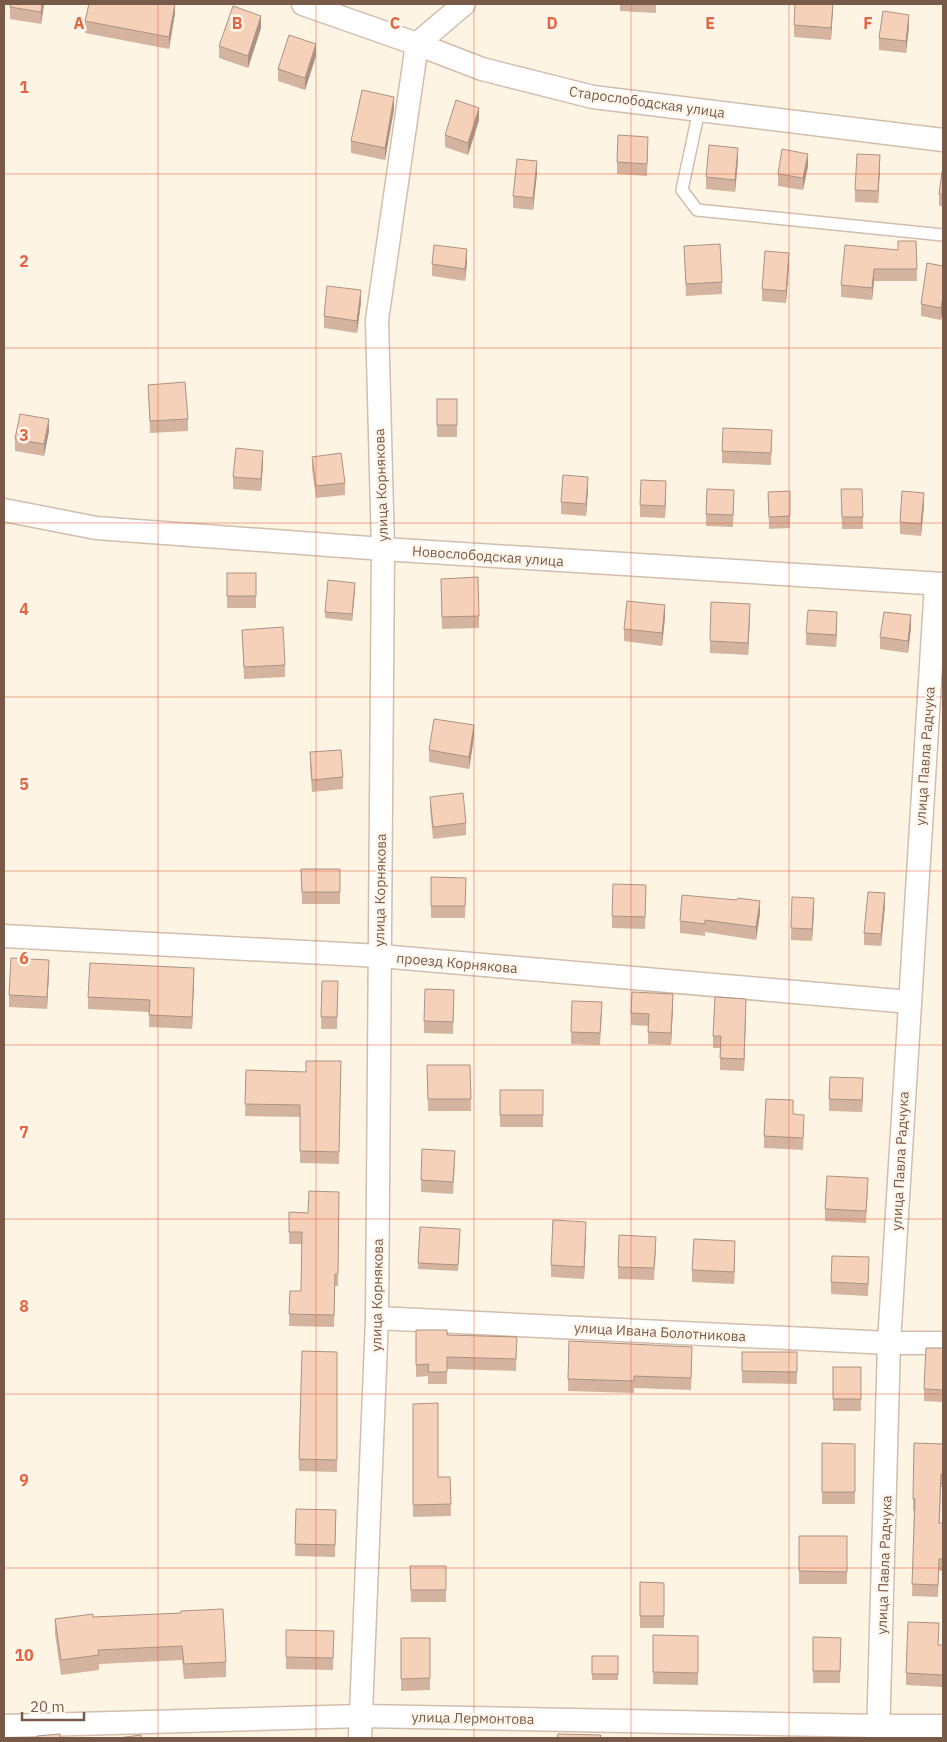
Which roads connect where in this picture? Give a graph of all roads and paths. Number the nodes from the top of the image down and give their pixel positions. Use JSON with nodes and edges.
{"nodes":[{"id":1,"x":303,"y":4,"type":"edge"},
{"id":2,"x":464,"y":4,"type":"edge"},
{"id":3,"x":417,"y":44,"type":"junction"},
{"id":4,"x":699,"y":110,"type":"junction"},
{"id":5,"x":943,"y":140,"type":"edge"},
{"id":6,"x":943,"y":235,"type":"edge"},
{"id":7,"x":4,"y":510,"type":"edge"},
{"id":8,"x":383,"y":549,"type":"junction"},
{"id":9,"x":940,"y":584,"type":"edge"},
{"id":10,"x":4,"y":936,"type":"edge"},
{"id":11,"x":380,"y":956,"type":"junction"},
{"id":12,"x":910,"y":1002,"type":"junction"},
{"id":13,"x":377,"y":1318,"type":"junction"},
{"id":14,"x":890,"y":1343,"type":"junction"},
{"id":15,"x":943,"y":1343,"type":"edge"},
{"id":16,"x":4,"y":1726,"type":"edge"},
{"id":17,"x":943,"y":1726,"type":"edge"},
{"id":18,"x":361,"y":1727,"type":"edge"},
{"id":19,"x":879,"y":1732,"type":"edge"}],
"edges":[{"from":1,"to":3,"type":"street","name":"Старослободская улица"},
{"from":2,"to":3,"type":"street"},
{"from":3,"to":4,"type":"street","name":"Старослободская улица"},
{"from":3,"to":8,"type":"street","name":"улица Корнякова"},
{"from":4,"to":5,"type":"street","name":"Старослободская улица"},
{"from":4,"to":6,"type":"lane"},
{"from":7,"to":8,"type":"street","name":"Новослободская улица"},
{"from":8,"to":9,"type":"street","name":"Новослободская улица"},
{"from":8,"to":11,"type":"street","name":"улица Корнякова"},
{"from":9,"to":12,"type":"street","name":"улица Павла Радчука"},
{"from":10,"to":11,"type":"street","name":"проезд Корнякова"},
{"from":11,"to":12,"type":"street","name":"проезд Корнякова"},
{"from":11,"to":13,"type":"street","name":"улица Корнякова"},
{"from":12,"to":14,"type":"street","name":"улица Павла Радчука"},
{"from":13,"to":14,"type":"street","name":"улица Ивана Болотникова"},
{"from":13,"to":18,"type":"street","name":"улица Корнякова"},
{"from":14,"to":15,"type":"street","name":"улица Ивана Болотникова"},
{"from":14,"to":19,"type":"street","name":"улица Павла Радчука"},
{"from":16,"to":18,"type":"street","name":"улица Лермонтова"},
{"from":17,"to":19,"type":"street","name":"улица Лермонтова"},
{"from":18,"to":19,"type":"street","name":"улица Лермонтова"}]}
